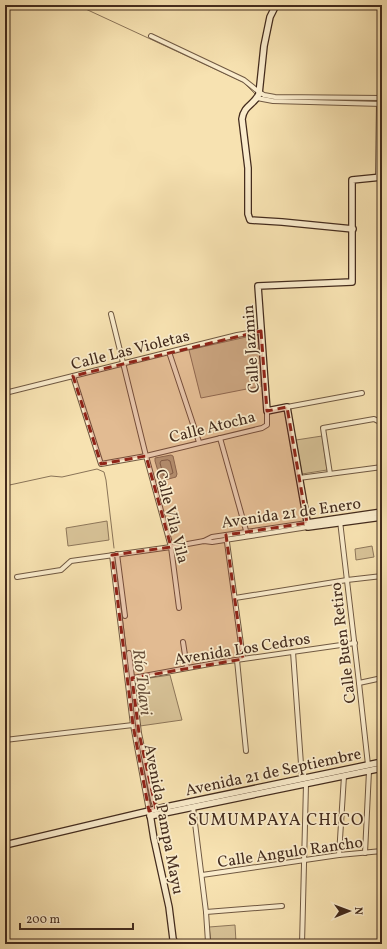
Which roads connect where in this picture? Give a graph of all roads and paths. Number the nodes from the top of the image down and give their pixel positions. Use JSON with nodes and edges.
{"nodes":[{"id":1,"x":276,"y":5,"type":"edge"},
{"id":2,"x":150,"y":36,"type":"dead end"},
{"id":3,"x":258,"y":95,"type":"junction"},
{"id":4,"x":382,"y":98,"type":"edge"},
{"id":5,"x":380,"y":103,"type":"edge"},
{"id":6,"x":380,"y":177,"type":"edge"},
{"id":7,"x":353,"y":229,"type":"junction"},
{"id":8,"x":111,"y":314,"type":"dead end"},
{"id":9,"x":261,"y":332,"type":"junction"},
{"id":10,"x":169,"y":352,"type":"junction"},
{"id":11,"x":124,"y":363,"type":"junction"},
{"id":12,"x":73,"y":376,"type":"junction"},
{"id":13,"x":5,"y":393,"type":"edge"},
{"id":14,"x":362,"y":393,"type":"dead end"},
{"id":15,"x":287,"y":407,"type":"junction"},
{"id":16,"x":267,"y":411,"type":"junction"},
{"id":17,"x":382,"y":423,"type":"edge"},
{"id":18,"x":220,"y":438,"type":"junction"},
{"id":19,"x":199,"y":442,"type":"junction"},
{"id":20,"x":146,"y":456,"type":"junction"},
{"id":21,"x":382,"y":467,"type":"edge"},
{"id":22,"x":330,"y":474,"type":"junction"},
{"id":23,"x":299,"y":478,"type":"junction"},
{"id":24,"x":382,"y":512,"type":"edge"},
{"id":25,"x":382,"y":517,"type":"edge"},
{"id":26,"x":340,"y":520,"type":"junction"},
{"id":27,"x":308,"y":525,"type":"junction"},
{"id":28,"x":247,"y":534,"type":"junction"},
{"id":29,"x":226,"y":537,"type":"junction"},
{"id":30,"x":171,"y":547,"type":"junction"},
{"id":31,"x":117,"y":554,"type":"junction"},
{"id":32,"x":112,"y":555,"type":"junction"},
{"id":33,"x":382,"y":576,"type":"edge"},
{"id":34,"x":17,"y":577,"type":"dead end"},
{"id":35,"x":347,"y":580,"type":"junction"},
{"id":36,"x":235,"y":598,"type":"junction"},
{"id":37,"x":179,"y":608,"type":"dead end"},
{"id":38,"x":125,"y":616,"type":"dead end"},
{"id":39,"x":183,"y":642,"type":"dead end"},
{"id":40,"x":355,"y":643,"type":"junction"},
{"id":41,"x":293,"y":652,"type":"junction"},
{"id":42,"x":129,"y":653,"type":"dead end"},
{"id":43,"x":243,"y":659,"type":"junction"},
{"id":44,"x":237,"y":660,"type":"junction"},
{"id":45,"x":188,"y":668,"type":"junction"},
{"id":46,"x":133,"y":678,"type":"junction"},
{"id":47,"x":382,"y":678,"type":"edge"},
{"id":48,"x":359,"y":683,"type":"junction"},
{"id":49,"x":133,"y":725,"type":"junction"},
{"id":50,"x":5,"y":740,"type":"edge"},
{"id":51,"x":246,"y":751,"type":"dead end"},
{"id":52,"x":382,"y":762,"type":"edge"},
{"id":53,"x":368,"y":768,"type":"junction"},
{"id":54,"x":382,"y":768,"type":"edge"},
{"id":55,"x":344,"y":776,"type":"junction"},
{"id":56,"x":302,"y":778,"type":"junction"},
{"id":57,"x":306,"y":784,"type":"junction"},
{"id":58,"x":193,"y":807,"type":"junction"},
{"id":59,"x":156,"y":809,"type":"junction"},
{"id":60,"x":150,"y":814,"type":"junction"},
{"id":61,"x":5,"y":845,"type":"edge"},
{"id":62,"x":382,"y":851,"type":"edge"},
{"id":63,"x":365,"y":852,"type":"junction"},
{"id":64,"x":339,"y":855,"type":"junction"},
{"id":65,"x":304,"y":860,"type":"junction"},
{"id":66,"x":202,"y":875,"type":"junction"},
{"id":67,"x":282,"y":906,"type":"dead end"},
{"id":68,"x":206,"y":912,"type":"junction"},
{"id":69,"x":208,"y":942,"type":"dead end"},
{"id":70,"x":302,"y":943,"type":"edge"},
{"id":71,"x":382,"y":943,"type":"edge"},
{"id":72,"x":176,"y":944,"type":"edge"},
{"id":73,"x":338,"y":944,"type":"edge"},
{"id":74,"x":366,"y":944,"type":"edge"}],
"edges":[{"from":1,"to":3,"type":"street"},
{"from":2,"to":3,"type":"street"},
{"from":3,"to":4,"type":"street"},
{"from":3,"to":5,"type":"street"},
{"from":3,"to":7,"type":"street"},
{"from":5,"to":6,"type":"street"},
{"from":6,"to":7,"type":"street"},
{"from":7,"to":9,"type":"street","name":"Calle Jazmin"},
{"from":8,"to":11,"type":"street","name":"Calle Vila Vila"},
{"from":9,"to":10,"type":"street","name":"Calle Las Violetas"},
{"from":9,"to":16,"type":"street","name":"Calle Jazmin"},
{"from":10,"to":11,"type":"street","name":"Calle Las Violetas"},
{"from":10,"to":19,"type":"street"},
{"from":11,"to":12,"type":"street","name":"Calle Las Violetas"},
{"from":11,"to":20,"type":"street","name":"Calle Vila Vila"},
{"from":12,"to":13,"type":"street","name":"Calle Las Violetas"},
{"from":12,"to":20,"type":"street","name":"Calle Atocha"},
{"from":14,"to":15,"type":"street","name":"Calle Atocha"},
{"from":15,"to":16,"type":"street","name":"Calle Atocha"},
{"from":15,"to":23,"type":"street"},
{"from":16,"to":18,"type":"street","name":"Calle Atocha"},
{"from":17,"to":22,"type":"street"},
{"from":18,"to":19,"type":"street","name":"Calle Atocha"},
{"from":18,"to":28,"type":"street"},
{"from":19,"to":20,"type":"street","name":"Calle Atocha"},
{"from":20,"to":30,"type":"street","name":"Calle Vila Vila"},
{"from":21,"to":22,"type":"street"},
{"from":22,"to":23,"type":"street"},
{"from":23,"to":27,"type":"street"},
{"from":24,"to":26,"type":"street","name":"Avenida 21 de Enero"},
{"from":25,"to":26,"type":"street","name":"Avenida 21 de Enero"},
{"from":26,"to":27,"type":"street","name":"Avenida 21 de Enero"},
{"from":26,"to":35,"type":"street","name":"Calle Buen Retiro"},
{"from":27,"to":28,"type":"street","name":"Avenida 21 de Enero"},
{"from":28,"to":29,"type":"street","name":"Avenida 21 de Enero"},
{"from":29,"to":30,"type":"street","name":"Avenida 21 de Enero"},
{"from":29,"to":36,"type":"street"},
{"from":30,"to":31,"type":"street","name":"Avenida 21 de Enero"},
{"from":30,"to":37,"type":"street","name":"Calle Vila Vila"},
{"from":31,"to":32,"type":"street","name":"Avenida 21 de Enero"},
{"from":31,"to":38,"type":"street"},
{"from":32,"to":34,"type":"street","name":"Avenida 21 de Enero"},
{"from":32,"to":49,"type":"street","name":"Avenida Pampa Mayu"},
{"from":33,"to":35,"type":"street"},
{"from":35,"to":36,"type":"street"},
{"from":35,"to":40,"type":"street","name":"Calle Buen Retiro"},
{"from":36,"to":43,"type":"street"},
{"from":39,"to":45,"type":"street"},
{"from":40,"to":41,"type":"street","name":"Avenida Los Cedros"},
{"from":40,"to":48,"type":"street","name":"Calle Buen Retiro"},
{"from":41,"to":43,"type":"street","name":"Avenida Los Cedros"},
{"from":41,"to":56,"type":"street"},
{"from":42,"to":46,"type":"street","name":"Avenida Pampa Mayu"},
{"from":43,"to":44,"type":"street","name":"Avenida Los Cedros"},
{"from":44,"to":45,"type":"street","name":"Avenida Los Cedros"},
{"from":44,"to":51,"type":"street"},
{"from":45,"to":46,"type":"street","name":"Avenida Los Cedros"},
{"from":46,"to":59,"type":"street","name":"Avenida Pampa Mayu"},
{"from":47,"to":48,"type":"street"},
{"from":48,"to":53,"type":"street","name":"Calle Buen Retiro"},
{"from":49,"to":50,"type":"street"},
{"from":49,"to":60,"type":"street","name":"Avenida Pampa Mayu"},
{"from":52,"to":53,"type":"street","name":"Avenida 21 de Septiembre"},
{"from":53,"to":54,"type":"street","name":"Avenida 21 de Septiembre"},
{"from":53,"to":55,"type":"street","name":"Avenida 21 de Septiembre"},
{"from":53,"to":56,"type":"street","name":"Avenida 21 de Septiembre"},
{"from":53,"to":63,"type":"street","name":"Calle Buen Retiro"},
{"from":55,"to":57,"type":"street","name":"Avenida 21 de Septiembre"},
{"from":55,"to":64,"type":"street"},
{"from":56,"to":59,"type":"street","name":"Avenida 21 de Septiembre"},
{"from":57,"to":58,"type":"street","name":"Avenida 21 de Septiembre"},
{"from":57,"to":65,"type":"street"},
{"from":58,"to":60,"type":"street","name":"Avenida 21 de Septiembre"},
{"from":58,"to":66,"type":"street"},
{"from":59,"to":60,"type":"street","name":"Avenida 21 de Septiembre"},
{"from":60,"to":61,"type":"street","name":"Avenida 21 de Septiembre"},
{"from":60,"to":72,"type":"street","name":"Avenida Pampa Mayu"},
{"from":62,"to":63,"type":"street","name":"Calle Angulo Rancho"},
{"from":63,"to":64,"type":"street","name":"Calle Angulo Rancho"},
{"from":64,"to":65,"type":"street","name":"Calle Angulo Rancho"},
{"from":65,"to":66,"type":"street","name":"Calle Angulo Rancho"},
{"from":65,"to":70,"type":"street"},
{"from":66,"to":68,"type":"street"},
{"from":67,"to":68,"type":"street"},
{"from":68,"to":69,"type":"street"},
{"from":71,"to":74,"type":"street"},
{"from":73,"to":74,"type":"street"}]}
